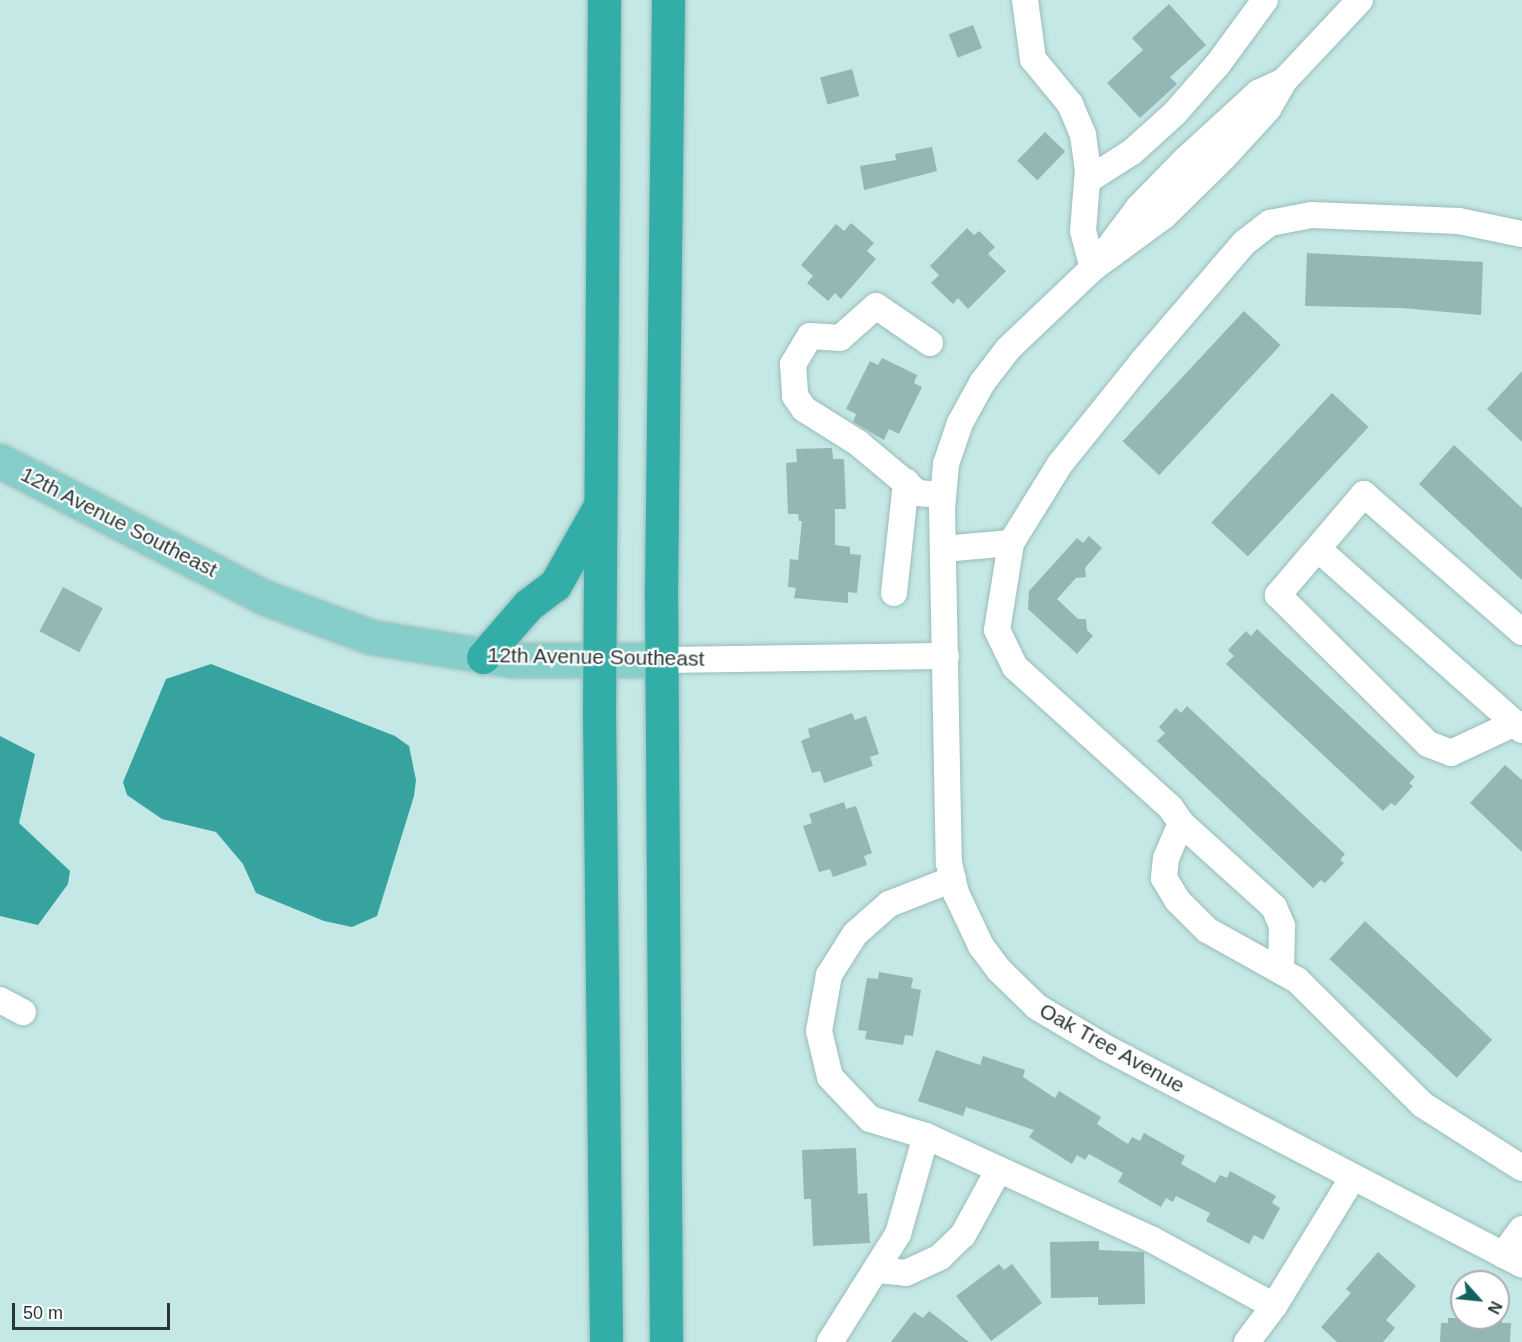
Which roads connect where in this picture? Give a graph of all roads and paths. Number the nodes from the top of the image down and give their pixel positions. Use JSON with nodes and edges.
{"nodes":[{"id":1,"x":604,"y":0,"type":"edge"},
{"id":2,"x":668,"y":0,"type":"edge"},
{"id":3,"x":1024,"y":0,"type":"edge"},
{"id":4,"x":1265,"y":0,"type":"edge"},
{"id":5,"x":1359,"y":0,"type":"edge"},
{"id":6,"x":1088,"y":180,"type":"junction"},
{"id":7,"x":1522,"y":234,"type":"edge"},
{"id":8,"x":1093,"y":268,"type":"junction"},
{"id":9,"x":930,"y":342,"type":"dead end"},
{"id":10,"x":0,"y":460,"type":"edge"},
{"id":11,"x":906,"y":482,"type":"junction"},
{"id":12,"x":943,"y":495,"type":"junction"},
{"id":13,"x":600,"y":506,"type":"junction"},
{"id":14,"x":1011,"y":543,"type":"junction"},
{"id":15,"x":943,"y":549,"type":"junction"},
{"id":16,"x":1318,"y":549,"type":"junction"},
{"id":17,"x":894,"y":592,"type":"dead end"},
{"id":18,"x":1522,"y":633,"type":"edge"},
{"id":19,"x":483,"y":657,"type":"junction"},
{"id":20,"x":946,"y":657,"type":"junction"},
{"id":21,"x":599,"y":660,"type":"junction"},
{"id":22,"x":662,"y":660,"type":"junction"},
{"id":23,"x":1518,"y":727,"type":"edge"},
{"id":24,"x":1181,"y":823,"type":"junction"},
{"id":25,"x":953,"y":879,"type":"junction"},
{"id":26,"x":1281,"y":971,"type":"junction"},
{"id":27,"x":926,"y":1136,"type":"junction"},
{"id":28,"x":1522,"y":1168,"type":"edge"},
{"id":29,"x":998,"y":1171,"type":"junction"},
{"id":30,"x":1353,"y":1177,"type":"junction"},
{"id":31,"x":1522,"y":1228,"type":"edge"},
{"id":32,"x":1513,"y":1260,"type":"edge"},
{"id":33,"x":878,"y":1270,"type":"junction"},
{"id":34,"x":1274,"y":1306,"type":"junction"},
{"id":35,"x":606,"y":1342,"type":"edge"},
{"id":36,"x":666,"y":1342,"type":"edge"},
{"id":37,"x":830,"y":1342,"type":"edge"},
{"id":38,"x":1247,"y":1342,"type":"edge"}],
"edges":[{"from":1,"to":13,"type":"highway"},
{"from":2,"to":22,"type":"highway"},
{"from":3,"to":6,"type":"street"},
{"from":4,"to":6,"type":"street"},
{"from":5,"to":8,"type":"street","name":"Oak Tree Avenue"},
{"from":6,"to":8,"type":"street"},
{"from":7,"to":14,"type":"street"},
{"from":8,"to":12,"type":"street","name":"Oak Tree Avenue"},
{"from":9,"to":11,"type":"street"},
{"from":10,"to":19,"type":"main road","name":"12th Avenue Southeast"},
{"from":11,"to":12,"type":"street"},
{"from":11,"to":17,"type":"street"},
{"from":12,"to":15,"type":"street","name":"Oak Tree Avenue"},
{"from":13,"to":19,"type":"highway"},
{"from":13,"to":21,"type":"highway"},
{"from":14,"to":15,"type":"street"},
{"from":14,"to":24,"type":"street"},
{"from":15,"to":20,"type":"street","name":"Oak Tree Avenue"},
{"from":16,"to":18,"type":"street"},
{"from":16,"to":23,"type":"street"},
{"from":16,"to":23,"type":"street"},
{"from":19,"to":21,"type":"main road","name":"12th Avenue Southeast"},
{"from":20,"to":22,"type":"street","name":"12th Avenue Southeast"},
{"from":20,"to":25,"type":"street","name":"Oak Tree Avenue"},
{"from":21,"to":22,"type":"main road","name":"12th Avenue Southeast"},
{"from":21,"to":35,"type":"highway"},
{"from":22,"to":36,"type":"highway"},
{"from":24,"to":26,"type":"street"},
{"from":24,"to":26,"type":"street"},
{"from":25,"to":27,"type":"street"},
{"from":25,"to":30,"type":"street","name":"Oak Tree Avenue"},
{"from":26,"to":28,"type":"street"},
{"from":27,"to":29,"type":"street"},
{"from":27,"to":33,"type":"street"},
{"from":29,"to":33,"type":"street"},
{"from":29,"to":34,"type":"street"},
{"from":30,"to":32,"type":"street","name":"Oak Tree Avenue"},
{"from":30,"to":34,"type":"street"},
{"from":31,"to":32,"type":"street"},
{"from":33,"to":37,"type":"street"},
{"from":34,"to":38,"type":"street"}]}
